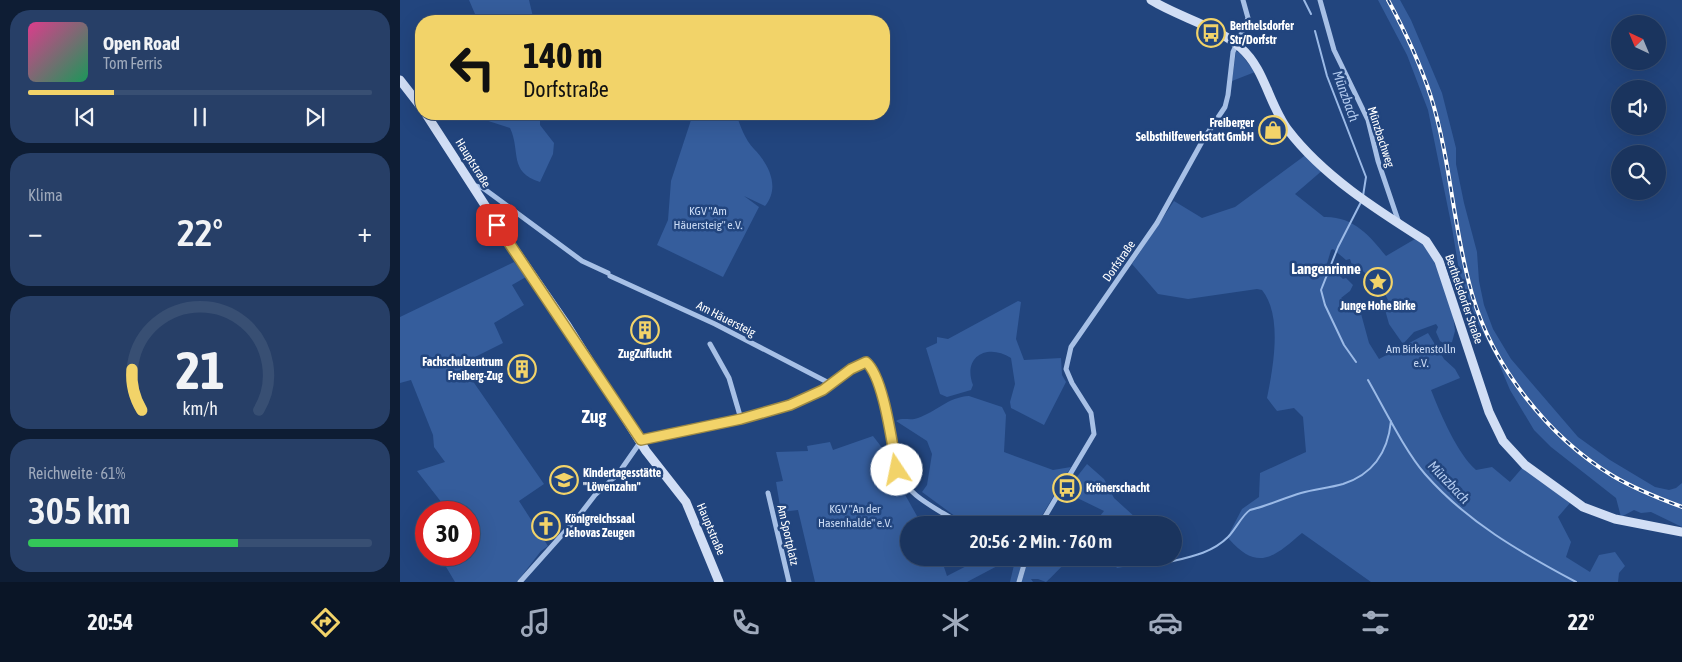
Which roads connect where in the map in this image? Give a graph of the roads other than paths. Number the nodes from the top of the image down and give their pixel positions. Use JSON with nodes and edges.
{"nodes":[{"id":1,"x":1151,"y":0,"type":"edge"},
{"id":2,"x":1243,"y":0,"type":"edge"},
{"id":3,"x":1320,"y":0,"type":"edge"},
{"id":4,"x":1236,"y":44,"type":"junction"},
{"id":5,"x":400,"y":80,"type":"edge"},
{"id":6,"x":415,"y":99,"type":"edge"},
{"id":7,"x":430,"y":120,"type":"edge"},
{"id":8,"x":472,"y":184,"type":"junction"},
{"id":9,"x":1400,"y":225,"type":"junction"},
{"id":10,"x":710,"y":344,"type":"dead end"},
{"id":11,"x":831,"y":384,"type":"junction"},
{"id":12,"x":741,"y":419,"type":"junction"},
{"id":13,"x":641,"y":440,"type":"junction"},
{"id":14,"x":768,"y":493,"type":"dead end"},
{"id":15,"x":948,"y":516,"type":"edge"},
{"id":16,"x":1045,"y":516,"type":"edge"},
{"id":17,"x":1682,"y":532,"type":"edge"},
{"id":18,"x":1024,"y":566,"type":"edge"},
{"id":19,"x":520,"y":582,"type":"edge"},
{"id":20,"x":719,"y":582,"type":"edge"},
{"id":21,"x":788,"y":582,"type":"edge"},
{"id":22,"x":1020,"y":582,"type":"edge"}],
"edges":[{"from":1,"to":4,"type":"street","name":"Berthelsdorfer Straße"},
{"from":2,"to":4,"type":"street","name":"Dorfstraße"},
{"from":3,"to":9,"type":"street","name":"Münzbachweg"},
{"from":4,"to":9,"type":"street","name":"Berthelsdorfer Straße"},
{"from":4,"to":16,"type":"street","name":"Dorfstraße"},
{"from":5,"to":6,"type":"street"},
{"from":7,"to":8,"type":"street","name":"Hauptstraße"},
{"from":8,"to":11,"type":"street","name":"Am Häuersteig"},
{"from":8,"to":13,"type":"street","name":"Hauptstraße"},
{"from":9,"to":17,"type":"street","name":"Berthelsdorfer Straße"},
{"from":10,"to":12,"type":"street"},
{"from":11,"to":12,"type":"street"},
{"from":11,"to":15,"type":"street"},
{"from":12,"to":13,"type":"street"},
{"from":13,"to":19,"type":"street"},
{"from":13,"to":20,"type":"street","name":"Hauptstraße"},
{"from":14,"to":21,"type":"street","name":"Am Sportplatz"},
{"from":18,"to":22,"type":"street"}]}
